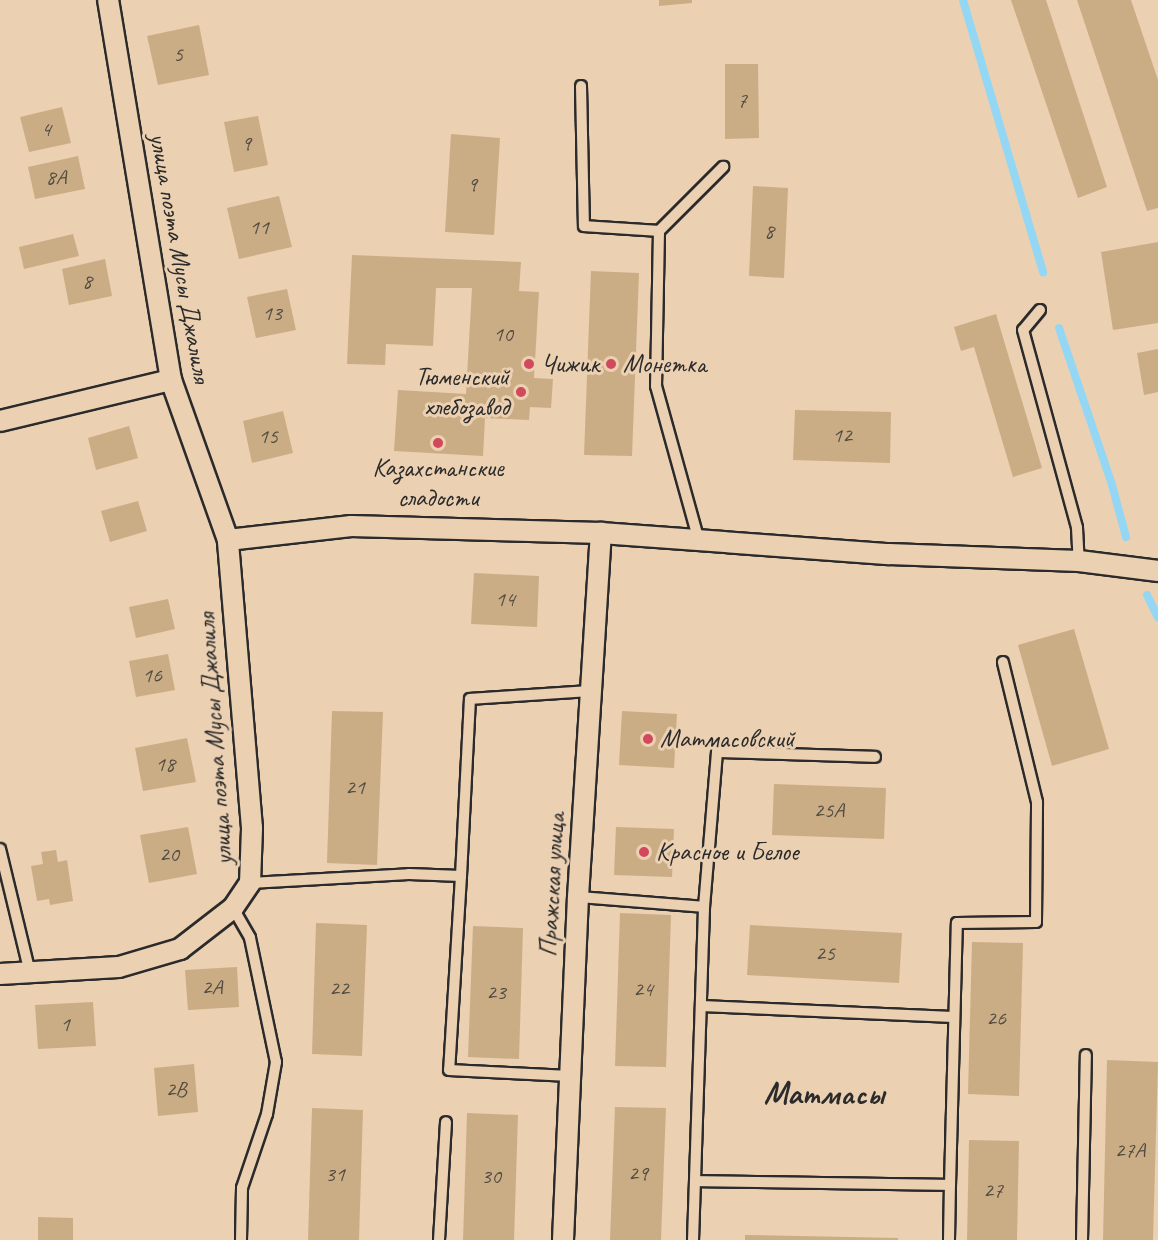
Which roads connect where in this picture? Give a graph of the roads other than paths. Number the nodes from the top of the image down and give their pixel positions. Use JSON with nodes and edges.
{"nodes":[{"id":1,"x":108,"y":0,"type":"edge"},
{"id":2,"x":581,"y":86,"type":"dead end"},
{"id":3,"x":723,"y":167,"type":"dead end"},
{"id":4,"x":659,"y":231,"type":"junction"},
{"id":5,"x":1040,"y":309,"type":"dead end"},
{"id":6,"x":171,"y":380,"type":"junction"},
{"id":7,"x":0,"y":421,"type":"edge"},
{"id":8,"x":601,"y":533,"type":"junction"},
{"id":9,"x":228,"y":540,"type":"junction"},
{"id":10,"x":699,"y":542,"type":"junction"},
{"id":11,"x":1079,"y":561,"type":"junction"},
{"id":12,"x":1158,"y":571,"type":"edge"},
{"id":13,"x":1003,"y":662,"type":"dead end"},
{"id":14,"x":589,"y":692,"type":"junction"},
{"id":15,"x":875,"y":757,"type":"dead end"},
{"id":16,"x":0,"y":849,"type":"edge"},
{"id":17,"x":460,"y":876,"type":"junction"},
{"id":18,"x":250,"y":883,"type":"junction"},
{"id":19,"x":578,"y":897,"type":"junction"},
{"id":20,"x":704,"y":907,"type":"junction"},
{"id":21,"x":233,"y":908,"type":"junction"},
{"id":22,"x":30,"y":973,"type":"junction"},
{"id":23,"x":0,"y":974,"type":"edge"},
{"id":24,"x":701,"y":1006,"type":"junction"},
{"id":25,"x":954,"y":1017,"type":"junction"},
{"id":26,"x":1086,"y":1055,"type":"dead end"},
{"id":27,"x":570,"y":1076,"type":"junction"},
{"id":28,"x":446,"y":1122,"type":"dead end"},
{"id":29,"x":695,"y":1181,"type":"junction"},
{"id":30,"x":950,"y":1185,"type":"junction"},
{"id":31,"x":241,"y":1240,"type":"edge"},
{"id":32,"x":439,"y":1240,"type":"edge"},
{"id":33,"x":563,"y":1240,"type":"edge"},
{"id":34,"x":693,"y":1240,"type":"edge"},
{"id":35,"x":949,"y":1240,"type":"edge"},
{"id":36,"x":1082,"y":1240,"type":"edge"}],
"edges":[{"from":1,"to":6,"type":"street","name":"улица поэта Мусы Джалиля"},
{"from":2,"to":4,"type":"lane"},
{"from":3,"to":4,"type":"lane"},
{"from":4,"to":10,"type":"lane"},
{"from":5,"to":11,"type":"lane"},
{"from":6,"to":7,"type":"street"},
{"from":6,"to":9,"type":"street","name":"улица поэта Мусы Джалиля"},
{"from":8,"to":9,"type":"street"},
{"from":8,"to":10,"type":"street"},
{"from":8,"to":14,"type":"street","name":"Пражская улица"},
{"from":9,"to":18,"type":"street","name":"улица поэта Мусы Джалиля"},
{"from":10,"to":11,"type":"street"},
{"from":11,"to":12,"type":"street"},
{"from":13,"to":25,"type":"lane"},
{"from":14,"to":17,"type":"lane"},
{"from":14,"to":19,"type":"street","name":"Пражская улица"},
{"from":15,"to":20,"type":"lane"},
{"from":16,"to":22,"type":"lane"},
{"from":17,"to":18,"type":"lane"},
{"from":17,"to":27,"type":"lane"},
{"from":18,"to":21,"type":"street","name":"улица поэта Мусы Джалиля"},
{"from":19,"to":20,"type":"lane"},
{"from":19,"to":27,"type":"street","name":"Пражская улица"},
{"from":20,"to":24,"type":"lane"},
{"from":21,"to":22,"type":"street","name":"улица поэта Мусы Джалиля"},
{"from":21,"to":31,"type":"lane"},
{"from":22,"to":23,"type":"street","name":"улица поэта Мусы Джалиля"},
{"from":24,"to":25,"type":"lane"},
{"from":24,"to":29,"type":"lane"},
{"from":25,"to":30,"type":"lane"},
{"from":26,"to":36,"type":"lane"},
{"from":27,"to":33,"type":"street","name":"Пражская улица"},
{"from":28,"to":32,"type":"lane"},
{"from":29,"to":30,"type":"lane"},
{"from":29,"to":34,"type":"lane"},
{"from":30,"to":35,"type":"lane"}]}
